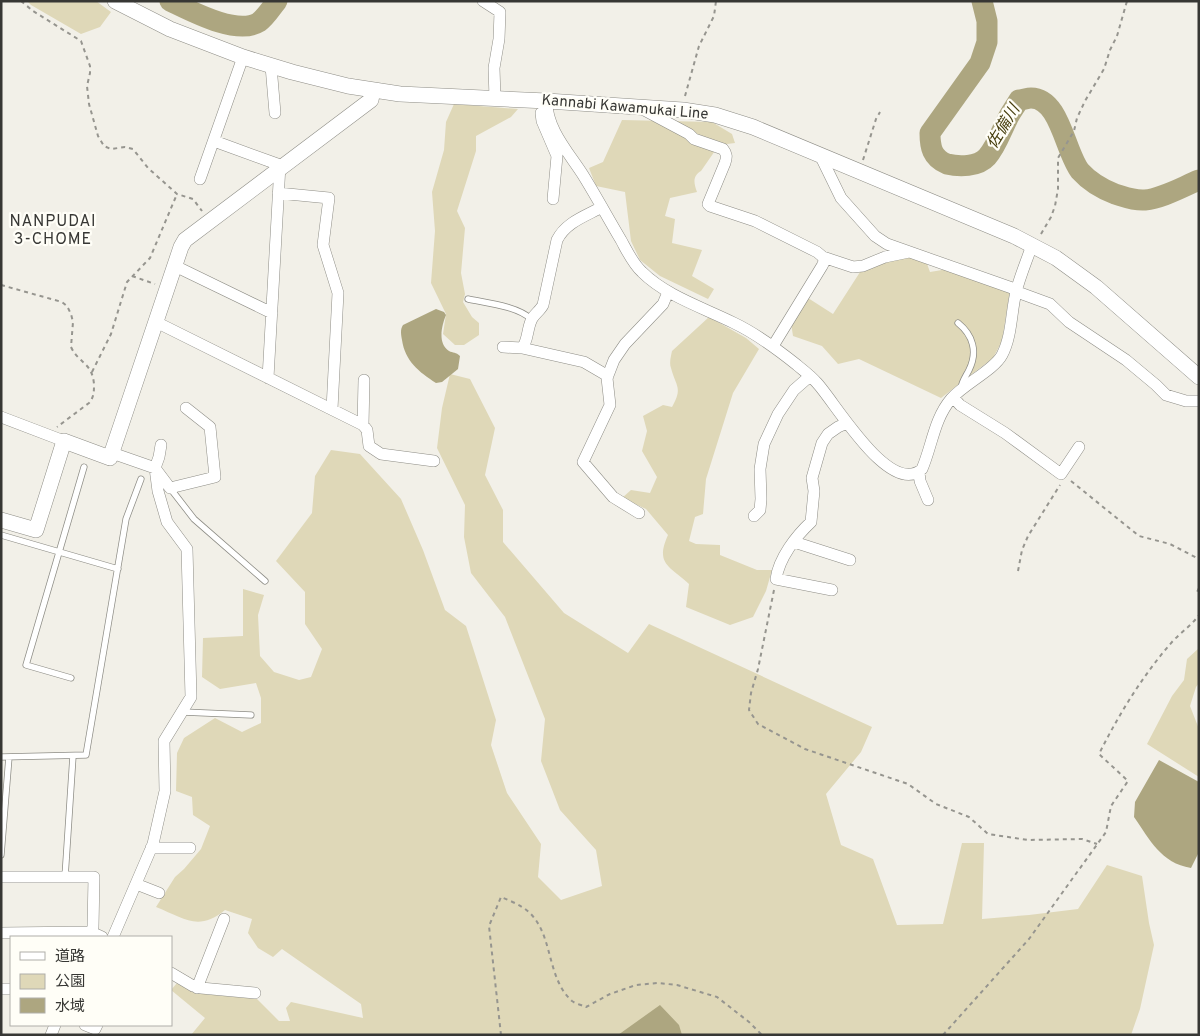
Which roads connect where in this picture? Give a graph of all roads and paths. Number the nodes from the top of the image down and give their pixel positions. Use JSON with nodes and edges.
{"nodes":[{"id":1,"x":21,"y":1,"type":"edge"},
{"id":2,"x":115,"y":1,"type":"edge"},
{"id":3,"x":483,"y":1,"type":"edge"},
{"id":4,"x":716,"y":1,"type":"edge"},
{"id":5,"x":1127,"y":1,"type":"edge"},
{"id":6,"x":243,"y":57,"type":"junction"},
{"id":7,"x":271,"y":66,"type":"junction"},
{"id":8,"x":373,"y":90,"type":"junction"},
{"id":9,"x":495,"y":98,"type":"junction"},
{"id":10,"x":547,"y":106,"type":"junction"},
{"id":11,"x":640,"y":108,"type":"junction"},
{"id":12,"x":683,"y":110,"type":"junction"},
{"id":13,"x":880,"y":112,"type":"dead end"},
{"id":14,"x":275,"y":113,"type":"dead end"},
{"id":15,"x":214,"y":141,"type":"junction"},
{"id":16,"x":820,"y":155,"type":"junction"},
{"id":17,"x":279,"y":169,"type":"junction"},
{"id":18,"x":860,"y":172,"type":"junction"},
{"id":19,"x":200,"y":179,"type":"dead end"},
{"id":20,"x":178,"y":193,"type":"junction"},
{"id":21,"x":278,"y":193,"type":"junction"},
{"id":22,"x":553,"y":199,"type":"dead end"},
{"id":23,"x":602,"y":207,"type":"junction"},
{"id":24,"x":210,"y":221,"type":"junction"},
{"id":25,"x":1032,"y":245,"type":"junction"},
{"id":26,"x":911,"y":251,"type":"junction"},
{"id":27,"x":824,"y":257,"type":"junction"},
{"id":28,"x":174,"y":266,"type":"junction"},
{"id":29,"x":132,"y":276,"type":"junction"},
{"id":30,"x":1,"y":285,"type":"edge"},
{"id":31,"x":167,"y":288,"type":"junction"},
{"id":32,"x":1016,"y":290,"type":"junction"},
{"id":33,"x":668,"y":292,"type":"junction"},
{"id":34,"x":468,"y":299,"type":"dead end"},
{"id":35,"x":272,"y":313,"type":"junction"},
{"id":36,"x":531,"y":319,"type":"junction"},
{"id":37,"x":156,"y":322,"type":"junction"},
{"id":38,"x":958,"y":323,"type":"dead end"},
{"id":39,"x":773,"y":346,"type":"junction"},
{"id":40,"x":503,"y":347,"type":"dead end"},
{"id":41,"x":522,"y":348,"type":"junction"},
{"id":42,"x":92,"y":372,"type":"junction"},
{"id":43,"x":608,"y":376,"type":"junction"},
{"id":44,"x":810,"y":376,"type":"junction"},
{"id":45,"x":1199,"y":377,"type":"edge"},
{"id":46,"x":268,"y":378,"type":"junction"},
{"id":47,"x":364,"y":380,"type":"dead end"},
{"id":48,"x":957,"y":394,"type":"junction"},
{"id":49,"x":1199,"y":400,"type":"edge"},
{"id":50,"x":186,"y":408,"type":"dead end"},
{"id":51,"x":332,"y":409,"type":"junction"},
{"id":52,"x":2,"y":421,"type":"edge"},
{"id":53,"x":847,"y":423,"type":"junction"},
{"id":54,"x":363,"y":425,"type":"junction"},
{"id":55,"x":58,"y":438,"type":"junction"},
{"id":56,"x":161,"y":445,"type":"dead end"},
{"id":57,"x":1079,"y":447,"type":"dead end"},
{"id":58,"x":112,"y":453,"type":"junction"},
{"id":59,"x":434,"y":461,"type":"dead end"},
{"id":60,"x":84,"y":467,"type":"dead end"},
{"id":61,"x":155,"y":468,"type":"junction"},
{"id":62,"x":919,"y":472,"type":"junction"},
{"id":63,"x":1063,"y":475,"type":"junction"},
{"id":64,"x":141,"y":479,"type":"dead end"},
{"id":65,"x":170,"y":488,"type":"junction"},
{"id":66,"x":928,"y":500,"type":"dead end"},
{"id":67,"x":639,"y":513,"type":"dead end"},
{"id":68,"x":754,"y":516,"type":"dead end"},
{"id":69,"x":1,"y":520,"type":"edge"},
{"id":70,"x":1,"y":535,"type":"edge"},
{"id":71,"x":794,"y":542,"type":"junction"},
{"id":72,"x":59,"y":552,"type":"junction"},
{"id":73,"x":1199,"y":559,"type":"edge"},
{"id":74,"x":850,"y":560,"type":"dead end"},
{"id":75,"x":118,"y":569,"type":"junction"},
{"id":76,"x":1018,"y":571,"type":"dead end"},
{"id":77,"x":776,"y":579,"type":"junction"},
{"id":78,"x":265,"y":581,"type":"dead end"},
{"id":79,"x":1199,"y":588,"type":"edge"},
{"id":80,"x":832,"y":590,"type":"dead end"},
{"id":81,"x":1199,"y":593,"type":"edge"},
{"id":82,"x":1199,"y":614,"type":"edge"},
{"id":83,"x":71,"y":678,"type":"dead end"},
{"id":84,"x":182,"y":712,"type":"junction"},
{"id":85,"x":251,"y":715,"type":"dead end"},
{"id":86,"x":73,"y":756,"type":"junction"},
{"id":87,"x":1,"y":757,"type":"edge"},
{"id":88,"x":9,"y":757,"type":"junction"},
{"id":89,"x":1097,"y":844,"type":"junction"},
{"id":90,"x":151,"y":848,"type":"junction"},
{"id":91,"x":190,"y":848,"type":"dead end"},
{"id":92,"x":1,"y":855,"type":"edge"},
{"id":93,"x":1,"y":877,"type":"edge"},
{"id":94,"x":65,"y":877,"type":"junction"},
{"id":95,"x":136,"y":884,"type":"junction"},
{"id":96,"x":159,"y":893,"type":"dead end"},
{"id":97,"x":224,"y":919,"type":"dead end"},
{"id":98,"x":1,"y":932,"type":"edge"},
{"id":99,"x":90,"y":935,"type":"edge"},
{"id":100,"x":113,"y":936,"type":"edge"},
{"id":101,"x":172,"y":974,"type":"edge"},
{"id":102,"x":197,"y":988,"type":"junction"},
{"id":103,"x":255,"y":993,"type":"dead end"},
{"id":104,"x":502,"y":1035,"type":"edge"},
{"id":105,"x":762,"y":1035,"type":"edge"},
{"id":106,"x":943,"y":1035,"type":"edge"}],
"edges":[{"from":1,"to":20,"type":"path"},
{"from":2,"to":6,"type":"main road","name":"Kannabi Kawamukai Line"},
{"from":3,"to":9,"type":"street"},
{"from":4,"to":12,"type":"path"},
{"from":5,"to":25,"type":"path"},
{"from":6,"to":7,"type":"main road","name":"Kannabi Kawamukai Line"},
{"from":6,"to":15,"type":"street"},
{"from":7,"to":8,"type":"main road","name":"Kannabi Kawamukai Line"},
{"from":7,"to":14,"type":"street"},
{"from":8,"to":9,"type":"main road","name":"Kannabi Kawamukai Line"},
{"from":8,"to":17,"type":"main road"},
{"from":9,"to":10,"type":"main road","name":"Kannabi Kawamukai Line"},
{"from":10,"to":11,"type":"main road","name":"Kannabi Kawamukai Line"},
{"from":10,"to":22,"type":"street"},
{"from":10,"to":23,"type":"street"},
{"from":11,"to":12,"type":"main road","name":"Kannabi Kawamukai Line"},
{"from":11,"to":27,"type":"street"},
{"from":12,"to":16,"type":"main road","name":"Kannabi Kawamukai Line"},
{"from":13,"to":18,"type":"path"},
{"from":15,"to":17,"type":"street"},
{"from":15,"to":19,"type":"street"},
{"from":16,"to":18,"type":"main road","name":"Kannabi Kawamukai Line"},
{"from":16,"to":26,"type":"street"},
{"from":17,"to":21,"type":"street"},
{"from":17,"to":24,"type":"main road"},
{"from":18,"to":25,"type":"main road","name":"Kannabi Kawamukai Line"},
{"from":20,"to":24,"type":"path"},
{"from":20,"to":29,"type":"path"},
{"from":21,"to":35,"type":"street"},
{"from":21,"to":51,"type":"street"},
{"from":23,"to":33,"type":"street"},
{"from":23,"to":36,"type":"street"},
{"from":24,"to":28,"type":"main road"},
{"from":25,"to":32,"type":"street"},
{"from":25,"to":45,"type":"main road","name":"Kannabi Kawamukai Line"},
{"from":26,"to":27,"type":"street"},
{"from":26,"to":32,"type":"street"},
{"from":27,"to":39,"type":"street"},
{"from":28,"to":31,"type":"main road"},
{"from":28,"to":35,"type":"street"},
{"from":29,"to":31,"type":"path"},
{"from":29,"to":42,"type":"path"},
{"from":30,"to":42,"type":"path"},
{"from":31,"to":37,"type":"main road"},
{"from":32,"to":48,"type":"street"},
{"from":32,"to":49,"type":"street"},
{"from":33,"to":39,"type":"street"},
{"from":33,"to":43,"type":"street"},
{"from":34,"to":36,"type":"lane"},
{"from":35,"to":46,"type":"street"},
{"from":36,"to":41,"type":"street"},
{"from":37,"to":46,"type":"street"},
{"from":37,"to":58,"type":"main road"},
{"from":38,"to":48,"type":"lane"},
{"from":39,"to":44,"type":"street"},
{"from":40,"to":41,"type":"street"},
{"from":41,"to":43,"type":"street"},
{"from":42,"to":55,"type":"path"},
{"from":43,"to":67,"type":"street"},
{"from":44,"to":53,"type":"street"},
{"from":44,"to":68,"type":"street"},
{"from":46,"to":51,"type":"street"},
{"from":47,"to":54,"type":"street"},
{"from":48,"to":62,"type":"street"},
{"from":48,"to":63,"type":"street"},
{"from":50,"to":65,"type":"street"},
{"from":51,"to":54,"type":"street"},
{"from":52,"to":55,"type":"street"},
{"from":53,"to":62,"type":"street"},
{"from":53,"to":71,"type":"street"},
{"from":54,"to":59,"type":"street"},
{"from":55,"to":58,"type":"main road"},
{"from":55,"to":69,"type":"main road"},
{"from":56,"to":61,"type":"street"},
{"from":57,"to":63,"type":"street"},
{"from":58,"to":61,"type":"street"},
{"from":60,"to":72,"type":"lane"},
{"from":61,"to":65,"type":"street"},
{"from":61,"to":84,"type":"street"},
{"from":62,"to":66,"type":"street"},
{"from":63,"to":73,"type":"path"},
{"from":63,"to":76,"type":"path"},
{"from":64,"to":75,"type":"lane"},
{"from":65,"to":78,"type":"lane"},
{"from":70,"to":72,"type":"lane"},
{"from":71,"to":74,"type":"street"},
{"from":71,"to":77,"type":"street"},
{"from":72,"to":75,"type":"lane"},
{"from":72,"to":83,"type":"lane"},
{"from":75,"to":86,"type":"lane"},
{"from":77,"to":80,"type":"street"},
{"from":77,"to":89,"type":"path"},
{"from":79,"to":81,"type":"path"},
{"from":82,"to":89,"type":"path"},
{"from":84,"to":85,"type":"lane"},
{"from":84,"to":90,"type":"street"},
{"from":86,"to":88,"type":"lane"},
{"from":86,"to":94,"type":"lane"},
{"from":87,"to":88,"type":"lane"},
{"from":88,"to":92,"type":"lane"},
{"from":89,"to":106,"type":"path"},
{"from":90,"to":91,"type":"street"},
{"from":90,"to":95,"type":"street"},
{"from":93,"to":94,"type":"street"},
{"from":94,"to":99,"type":"street"},
{"from":95,"to":96,"type":"street"},
{"from":95,"to":100,"type":"street"},
{"from":97,"to":102,"type":"street"},
{"from":98,"to":99,"type":"street"},
{"from":101,"to":102,"type":"street"},
{"from":102,"to":103,"type":"street"},
{"from":104,"to":105,"type":"path"}]}
